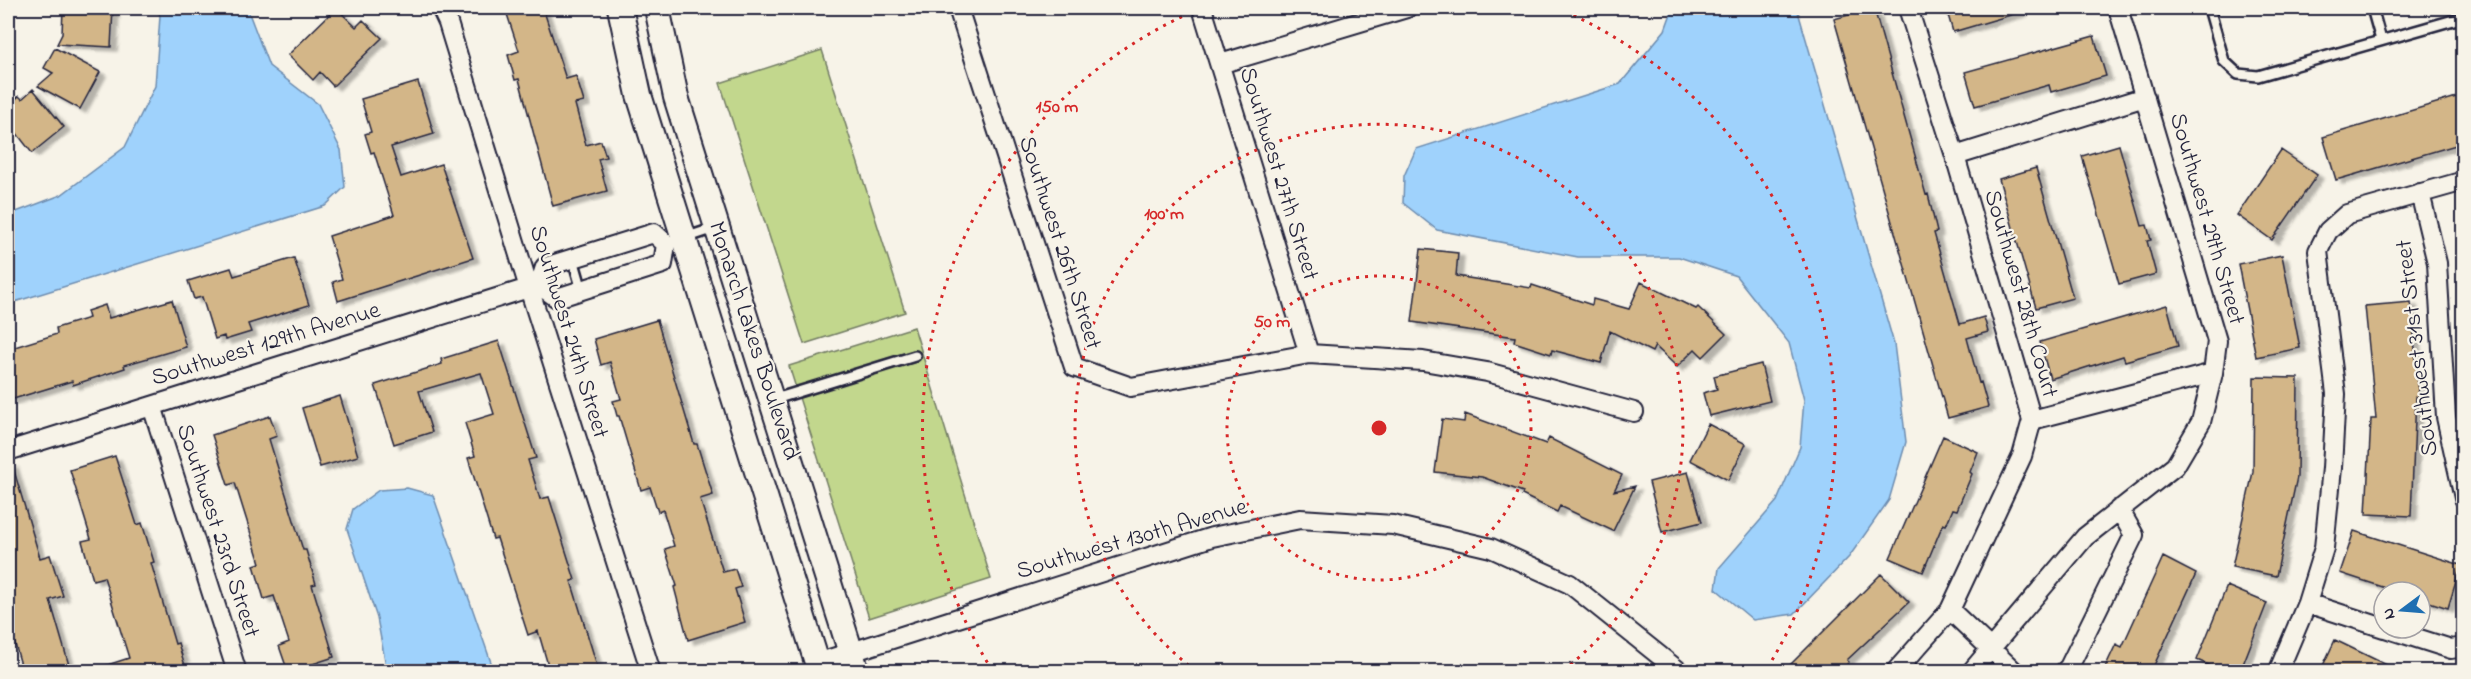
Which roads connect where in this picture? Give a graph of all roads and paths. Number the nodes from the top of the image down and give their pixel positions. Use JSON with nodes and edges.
{"nodes":[{"id":1,"x":441,"y":8,"type":"edge"},
{"id":2,"x":620,"y":8,"type":"edge"},
{"id":3,"x":657,"y":8,"type":"edge"},
{"id":4,"x":958,"y":8,"type":"edge"},
{"id":5,"x":1202,"y":8,"type":"edge"},
{"id":6,"x":1407,"y":8,"type":"edge"},
{"id":7,"x":1908,"y":8,"type":"edge"},
{"id":8,"x":2118,"y":8,"type":"edge"},
{"id":9,"x":2208,"y":8,"type":"edge"},
{"id":10,"x":2372,"y":8,"type":"edge"},
{"id":11,"x":2463,"y":17,"type":"edge"},
{"id":12,"x":2381,"y":40,"type":"junction"},
{"id":13,"x":1220,"y":64,"type":"junction"},
{"id":14,"x":2145,"y":97,"type":"junction"},
{"id":15,"x":1955,"y":156,"type":"junction"},
{"id":16,"x":2463,"y":181,"type":"edge"},
{"id":17,"x":2420,"y":193,"type":"junction"},
{"id":18,"x":717,"y":227,"type":"junction"},
{"id":19,"x":676,"y":241,"type":"junction"},
{"id":20,"x":573,"y":259,"type":"junction"},
{"id":21,"x":533,"y":286,"type":"junction"},
{"id":22,"x":582,"y":290,"type":"junction"},
{"id":23,"x":1309,"y":354,"type":"junction"},
{"id":24,"x":915,"y":356,"type":"dead end"},
{"id":25,"x":2213,"y":372,"type":"junction"},
{"id":26,"x":772,"y":400,"type":"junction"},
{"id":27,"x":152,"y":406,"type":"junction"},
{"id":28,"x":1634,"y":412,"type":"dead end"},
{"id":29,"x":2032,"y":420,"type":"junction"},
{"id":30,"x":8,"y":451,"type":"edge"},
{"id":31,"x":2463,"y":498,"type":"edge"},
{"id":32,"x":2119,"y":509,"type":"junction"},
{"id":33,"x":2307,"y":603,"type":"junction"},
{"id":34,"x":1950,"y":610,"type":"junction"},
{"id":35,"x":2372,"y":624,"type":"edge"},
{"id":36,"x":2423,"y":640,"type":"edge"},
{"id":37,"x":2463,"y":646,"type":"edge"},
{"id":38,"x":1991,"y":650,"type":"junction"},
{"id":39,"x":854,"y":662,"type":"edge"},
{"id":40,"x":819,"y":667,"type":"edge"},
{"id":41,"x":237,"y":672,"type":"edge"},
{"id":42,"x":651,"y":672,"type":"edge"},
{"id":43,"x":1680,"y":672,"type":"edge"},
{"id":44,"x":1895,"y":672,"type":"edge"},
{"id":45,"x":1971,"y":672,"type":"edge"},
{"id":46,"x":1992,"y":672,"type":"edge"},
{"id":47,"x":2015,"y":672,"type":"edge"},
{"id":48,"x":2064,"y":672,"type":"edge"},
{"id":49,"x":2278,"y":672,"type":"edge"}],
"edges":[{"from":1,"to":21,"type":"street","name":"Southwest 24th Street"},
{"from":2,"to":19,"type":"street","name":"Monarch Lakes Boulevard"},
{"from":3,"to":18,"type":"street","name":"Monarch Lakes Boulevard"},
{"from":4,"to":23,"type":"street","name":"Southwest 26th Street"},
{"from":5,"to":13,"type":"street","name":"Southwest 27th Street"},
{"from":6,"to":13,"type":"street"},
{"from":7,"to":15,"type":"street","name":"Southwest 28th Court"},
{"from":8,"to":14,"type":"street","name":"Southwest 29th Street"},
{"from":9,"to":12,"type":"lane"},
{"from":10,"to":12,"type":"lane"},
{"from":11,"to":12,"type":"lane"},
{"from":13,"to":23,"type":"street","name":"Southwest 27th Street"},
{"from":14,"to":15,"type":"street"},
{"from":14,"to":25,"type":"street","name":"Southwest 29th Street"},
{"from":15,"to":29,"type":"street","name":"Southwest 28th Court"},
{"from":16,"to":17,"type":"street"},
{"from":17,"to":31,"type":"street","name":"Southwest 31st Street"},
{"from":17,"to":33,"type":"street"},
{"from":18,"to":19,"type":"lane"},
{"from":18,"to":26,"type":"street","name":"Monarch Lakes Boulevard"},
{"from":19,"to":20,"type":"street"},
{"from":19,"to":22,"type":"street"},
{"from":19,"to":40,"type":"street","name":"Monarch Lakes Boulevard"},
{"from":20,"to":21,"type":"street"},
{"from":20,"to":22,"type":"lane"},
{"from":21,"to":22,"type":"street"},
{"from":21,"to":27,"type":"street","name":"Southwest 129th Avenue"},
{"from":21,"to":42,"type":"street","name":"Southwest 24th Street"},
{"from":23,"to":28,"type":"street"},
{"from":24,"to":26,"type":"lane"},
{"from":25,"to":29,"type":"street"},
{"from":25,"to":32,"type":"street","name":"Southwest 29th Street"},
{"from":26,"to":39,"type":"street","name":"Monarch Lakes Boulevard"},
{"from":27,"to":30,"type":"street","name":"Southwest 129th Avenue"},
{"from":27,"to":41,"type":"street","name":"Southwest 23rd Street"},
{"from":29,"to":34,"type":"street","name":"Southwest 28th Court"},
{"from":32,"to":38,"type":"street","name":"Southwest 29th Street"},
{"from":32,"to":48,"type":"street"},
{"from":33,"to":35,"type":"street"},
{"from":33,"to":49,"type":"street"},
{"from":34,"to":38,"type":"street"},
{"from":34,"to":44,"type":"street","name":"Southwest 28th Court"},
{"from":36,"to":37,"type":"street"},
{"from":38,"to":45,"type":"street","name":"Southwest 29th Street"},
{"from":38,"to":46,"type":"street"},
{"from":38,"to":47,"type":"street"},
{"from":39,"to":40,"type":"street","name":"Southwest 130th Avenue"},
{"from":39,"to":43,"type":"street","name":"Southwest 130th Avenue"}]}
